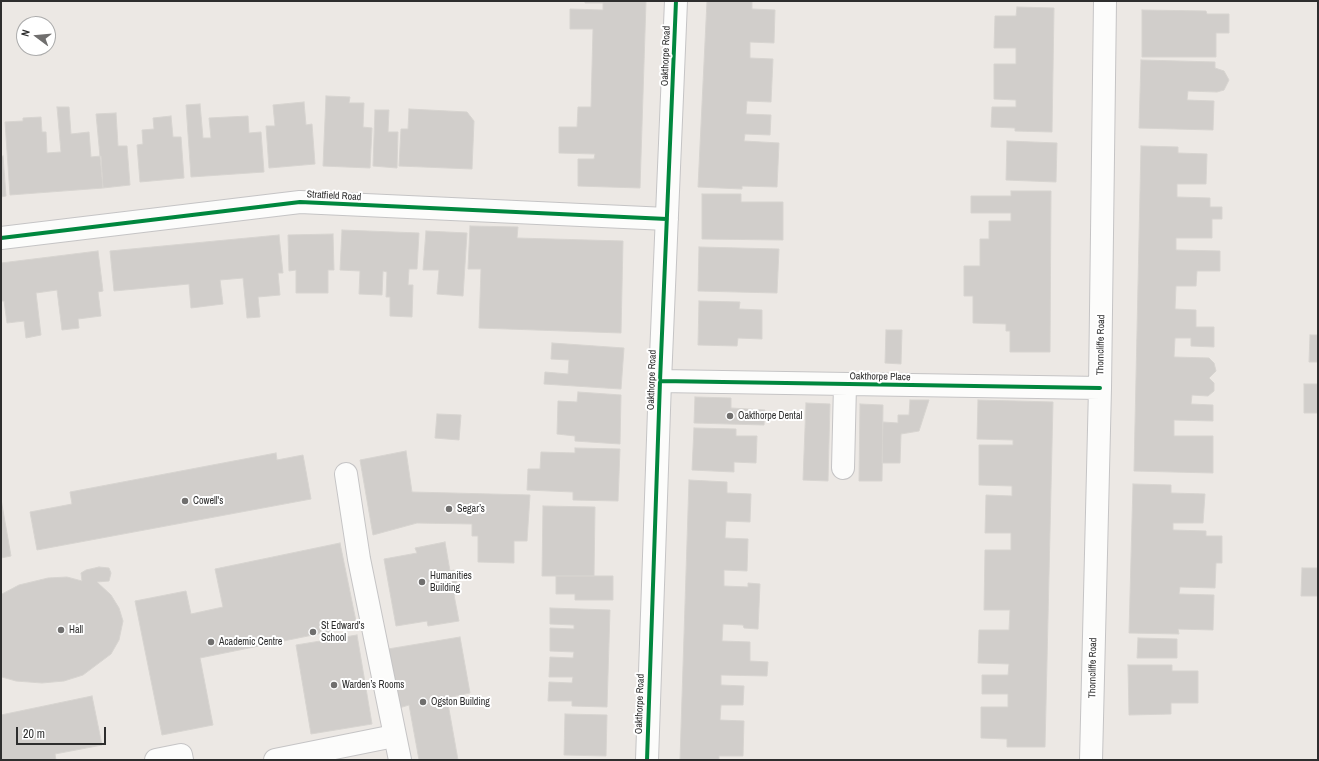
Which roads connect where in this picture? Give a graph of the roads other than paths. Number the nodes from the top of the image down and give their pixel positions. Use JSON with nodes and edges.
{"nodes":[{"id":1,"x":676,"y":1,"type":"edge"},
{"id":2,"x":1105,"y":1,"type":"edge"},
{"id":3,"x":667,"y":219,"type":"junction"},
{"id":4,"x":1,"y":238,"type":"edge"},
{"id":5,"x":660,"y":381,"type":"junction"},
{"id":6,"x":845,"y":385,"type":"junction"},
{"id":7,"x":1100,"y":388,"type":"junction"},
{"id":8,"x":843,"y":468,"type":"dead end"},
{"id":9,"x":346,"y":474,"type":"dead end"},
{"id":10,"x":394,"y":736,"type":"junction"},
{"id":11,"x":156,"y":760,"type":"edge"},
{"id":12,"x":182,"y":760,"type":"edge"},
{"id":13,"x":275,"y":760,"type":"edge"},
{"id":14,"x":400,"y":760,"type":"edge"},
{"id":15,"x":647,"y":760,"type":"edge"},
{"id":16,"x":1091,"y":760,"type":"edge"}],
"edges":[{"from":1,"to":3,"type":"street","name":"Oakthorpe Road"},
{"from":2,"to":7,"type":"street","name":"Thorncliffe Road"},
{"from":3,"to":4,"type":"street","name":"Stratfield Road"},
{"from":3,"to":5,"type":"street","name":"Oakthorpe Road"},
{"from":5,"to":6,"type":"street","name":"Oakthorpe Place"},
{"from":5,"to":15,"type":"street","name":"Oakthorpe Road"},
{"from":6,"to":7,"type":"street","name":"Oakthorpe Place"},
{"from":6,"to":8,"type":"street"},
{"from":7,"to":16,"type":"street","name":"Thorncliffe Road"},
{"from":9,"to":10,"type":"street"},
{"from":10,"to":13,"type":"street"},
{"from":10,"to":14,"type":"street"},
{"from":11,"to":12,"type":"street"}]}
